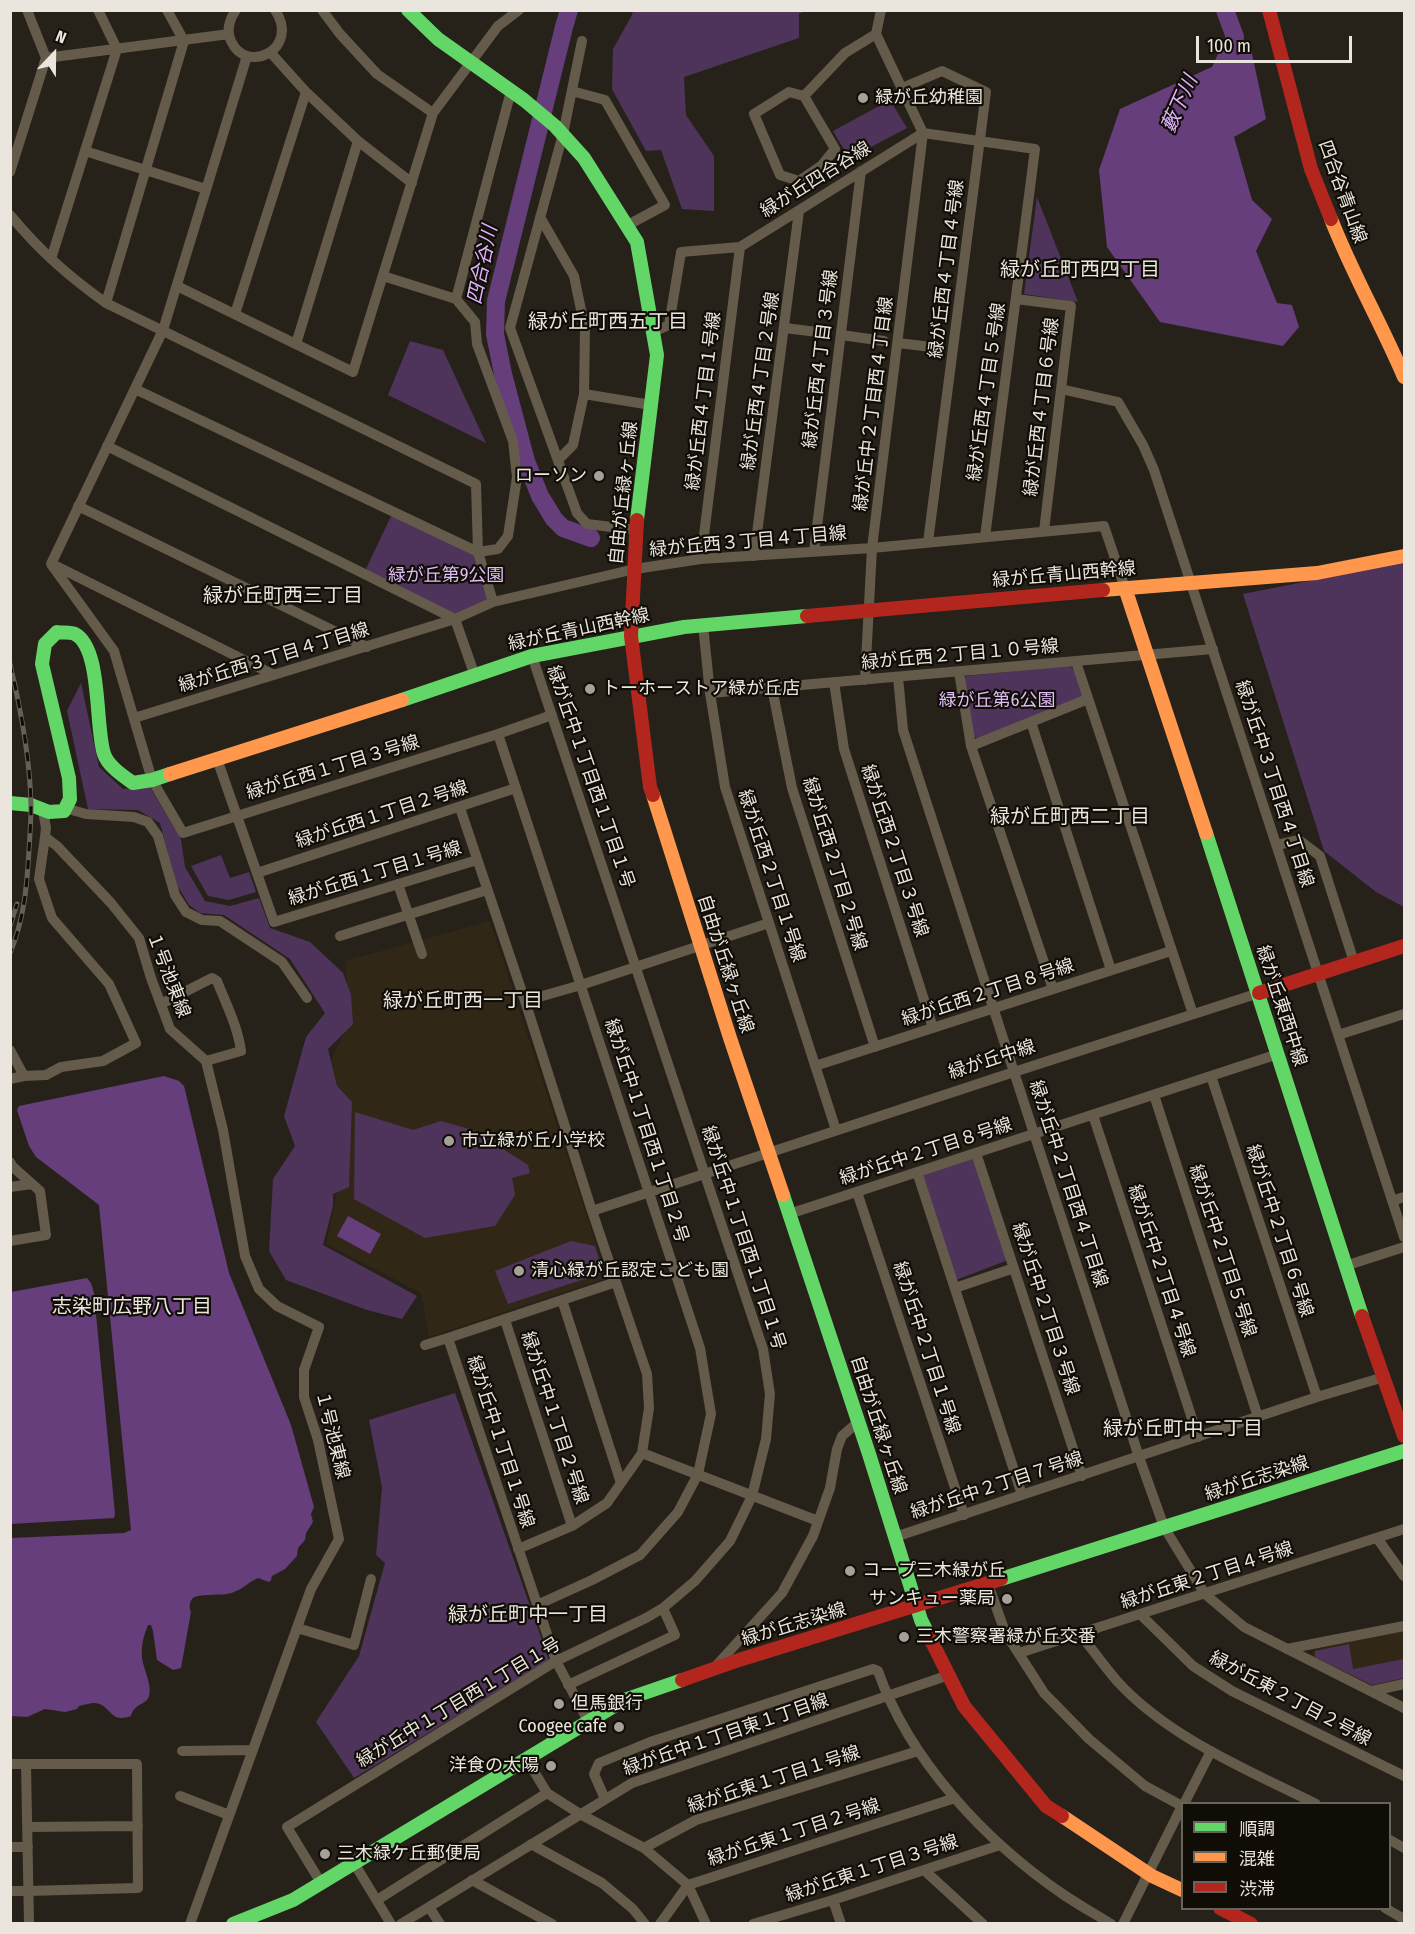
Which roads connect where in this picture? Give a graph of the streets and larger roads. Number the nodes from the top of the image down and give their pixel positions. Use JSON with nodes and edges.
{"nodes":[{"id":1,"x":27,"y":10,"type":"edge"},
{"id":2,"x":98,"y":10,"type":"edge"},
{"id":3,"x":167,"y":10,"type":"edge"},
{"id":4,"x":236,"y":10,"type":"edge"},
{"id":5,"x":322,"y":10,"type":"edge"},
{"id":6,"x":408,"y":10,"type":"edge"},
{"id":7,"x":881,"y":10,"type":"edge"},
{"id":8,"x":1269,"y":10,"type":"edge"},
{"id":9,"x":516,"y":11,"type":"edge"},
{"id":10,"x":279,"y":12,"type":"edge"},
{"id":11,"x":229,"y":34,"type":"junction"},
{"id":12,"x":876,"y":34,"type":"junction"},
{"id":13,"x":184,"y":40,"type":"junction"},
{"id":14,"x":582,"y":41,"type":"dead end"},
{"id":15,"x":117,"y":49,"type":"junction"},
{"id":16,"x":270,"y":52,"type":"junction"},
{"id":17,"x":247,"y":56,"type":"junction"},
{"id":18,"x":46,"y":58,"type":"junction"},
{"id":19,"x":471,"y":64,"type":"junction"},
{"id":20,"x":902,"y":88,"type":"junction"},
{"id":21,"x":511,"y":91,"type":"junction"},
{"id":22,"x":572,"y":91,"type":"junction"},
{"id":23,"x":306,"y":92,"type":"junction"},
{"id":24,"x":804,"y":96,"type":"junction"},
{"id":25,"x":433,"y":113,"type":"junction"},
{"id":26,"x":559,"y":130,"type":"junction"},
{"id":27,"x":923,"y":133,"type":"junction"},
{"id":28,"x":358,"y":141,"type":"junction"},
{"id":29,"x":980,"y":141,"type":"junction"},
{"id":30,"x":85,"y":151,"type":"junction"},
{"id":31,"x":145,"y":171,"type":"junction"},
{"id":32,"x":861,"y":171,"type":"junction"},
{"id":33,"x":10,"y":172,"type":"edge"},
{"id":34,"x":412,"y":183,"type":"junction"},
{"id":35,"x":206,"y":189,"type":"junction"},
{"id":36,"x":799,"y":211,"type":"junction"},
{"id":37,"x":10,"y":214,"type":"edge"},
{"id":38,"x":540,"y":217,"type":"junction"},
{"id":39,"x":626,"y":226,"type":"junction"},
{"id":40,"x":740,"y":247,"type":"junction"},
{"id":41,"x":51,"y":259,"type":"junction"},
{"id":42,"x":383,"y":276,"type":"junction"},
{"id":43,"x":177,"y":286,"type":"junction"},
{"id":44,"x":456,"y":299,"type":"junction"},
{"id":45,"x":1016,"y":299,"type":"junction"},
{"id":46,"x":106,"y":303,"type":"junction"},
{"id":47,"x":235,"y":314,"type":"junction"},
{"id":48,"x":785,"y":328,"type":"junction"},
{"id":49,"x":163,"y":330,"type":"junction"},
{"id":50,"x":653,"y":332,"type":"junction"},
{"id":51,"x":825,"y":333,"type":"dead end"},
{"id":52,"x":840,"y":335,"type":"junction"},
{"id":53,"x":884,"y":341,"type":"dead end"},
{"id":54,"x":898,"y":343,"type":"junction"},
{"id":55,"x":296,"y":344,"type":"junction"},
{"id":56,"x":940,"y":348,"type":"dead end"},
{"id":57,"x":1404,"y":377,"type":"edge"},
{"id":58,"x":1061,"y":388,"type":"junction"},
{"id":59,"x":135,"y":389,"type":"junction"},
{"id":60,"x":584,"y":394,"type":"junction"},
{"id":61,"x":651,"y":405,"type":"junction"},
{"id":62,"x":107,"y":446,"type":"junction"},
{"id":63,"x":558,"y":460,"type":"junction"},
{"id":64,"x":78,"y":506,"type":"junction"},
{"id":65,"x":636,"y":530,"type":"junction"},
{"id":66,"x":1044,"y":531,"type":"junction"},
{"id":67,"x":985,"y":537,"type":"junction"},
{"id":68,"x":928,"y":542,"type":"junction"},
{"id":69,"x":872,"y":548,"type":"junction"},
{"id":70,"x":814,"y":551,"type":"junction"},
{"id":71,"x":478,"y":552,"type":"junction"},
{"id":72,"x":754,"y":556,"type":"junction"},
{"id":73,"x":1404,"y":556,"type":"edge"},
{"id":74,"x":701,"y":559,"type":"junction"},
{"id":75,"x":51,"y":564,"type":"junction"},
{"id":76,"x":634,"y":569,"type":"junction"},
{"id":77,"x":1191,"y":582,"type":"junction"},
{"id":78,"x":1125,"y":588,"type":"junction"},
{"id":79,"x":493,"y":602,"type":"junction"},
{"id":80,"x":869,"y":611,"type":"junction"},
{"id":81,"x":455,"y":619,"type":"junction"},
{"id":82,"x":703,"y":625,"type":"junction"},
{"id":83,"x":631,"y":636,"type":"junction"},
{"id":84,"x":367,"y":647,"type":"junction"},
{"id":85,"x":1213,"y":649,"type":"junction"},
{"id":86,"x":532,"y":656,"type":"junction"},
{"id":87,"x":1147,"y":656,"type":"junction"},
{"id":88,"x":1076,"y":662,"type":"junction"},
{"id":89,"x":959,"y":672,"type":"junction"},
{"id":90,"x":274,"y":675,"type":"junction"},
{"id":91,"x":474,"y":676,"type":"junction"},
{"id":92,"x":898,"y":677,"type":"junction"},
{"id":93,"x":865,"y":680,"type":"junction"},
{"id":94,"x":834,"y":682,"type":"junction"},
{"id":95,"x":772,"y":688,"type":"junction"},
{"id":96,"x":710,"y":693,"type":"junction"},
{"id":97,"x":1088,"y":699,"type":"junction"},
{"id":98,"x":552,"y":715,"type":"junction"},
{"id":99,"x":134,"y":718,"type":"junction"},
{"id":100,"x":1031,"y":722,"type":"junction"},
{"id":101,"x":498,"y":734,"type":"junction"},
{"id":102,"x":971,"y":746,"type":"junction"},
{"id":103,"x":217,"y":759,"type":"junction"},
{"id":104,"x":152,"y":780,"type":"junction"},
{"id":105,"x":516,"y":788,"type":"junction"},
{"id":106,"x":10,"y":802,"type":"edge"},
{"id":107,"x":65,"y":808,"type":"junction"},
{"id":108,"x":460,"y":808,"type":"junction"},
{"id":109,"x":43,"y":811,"type":"junction"},
{"id":110,"x":237,"y":816,"type":"junction"},
{"id":111,"x":45,"y":837,"type":"junction"},
{"id":112,"x":1277,"y":845,"type":"junction"},
{"id":113,"x":477,"y":860,"type":"junction"},
{"id":114,"x":257,"y":873,"type":"junction"},
{"id":115,"x":398,"y":884,"type":"junction"},
{"id":116,"x":488,"y":890,"type":"junction"},
{"id":117,"x":408,"y":914,"type":"junction"},
{"id":118,"x":769,"y":923,"type":"junction"},
{"id":119,"x":340,"y":936,"type":"dead end"},
{"id":120,"x":700,"y":946,"type":"junction"},
{"id":121,"x":1404,"y":946,"type":"edge"},
{"id":122,"x":1171,"y":951,"type":"junction"},
{"id":123,"x":422,"y":954,"type":"dead end"},
{"id":124,"x":1354,"y":962,"type":"junction"},
{"id":125,"x":636,"y":966,"type":"junction"},
{"id":126,"x":1111,"y":970,"type":"junction"},
{"id":127,"x":1319,"y":974,"type":"junction"},
{"id":128,"x":581,"y":985,"type":"junction"},
{"id":129,"x":1053,"y":989,"type":"junction"},
{"id":130,"x":1259,"y":993,"type":"junction"},
{"id":131,"x":307,"y":998,"type":"dead end"},
{"id":132,"x":525,"y":1001,"type":"junction"},
{"id":133,"x":161,"y":1004,"type":"junction"},
{"id":134,"x":993,"y":1009,"type":"junction"},
{"id":135,"x":1193,"y":1014,"type":"junction"},
{"id":136,"x":1403,"y":1017,"type":"edge"},
{"id":137,"x":933,"y":1028,"type":"junction"},
{"id":138,"x":1338,"y":1035,"type":"junction"},
{"id":139,"x":875,"y":1047,"type":"junction"},
{"id":140,"x":10,"y":1050,"type":"edge"},
{"id":141,"x":1278,"y":1054,"type":"junction"},
{"id":142,"x":206,"y":1061,"type":"junction"},
{"id":143,"x":815,"y":1066,"type":"junction"},
{"id":144,"x":1014,"y":1072,"type":"junction"},
{"id":145,"x":24,"y":1076,"type":"junction"},
{"id":146,"x":1210,"y":1076,"type":"junction"},
{"id":147,"x":10,"y":1079,"type":"edge"},
{"id":148,"x":1154,"y":1095,"type":"junction"},
{"id":149,"x":1093,"y":1115,"type":"junction"},
{"id":150,"x":836,"y":1130,"type":"junction"},
{"id":151,"x":1034,"y":1134,"type":"junction"},
{"id":152,"x":768,"y":1153,"type":"junction"},
{"id":153,"x":976,"y":1153,"type":"junction"},
{"id":154,"x":10,"y":1162,"type":"edge"},
{"id":155,"x":917,"y":1172,"type":"junction"},
{"id":156,"x":706,"y":1173,"type":"junction"},
{"id":157,"x":32,"y":1184,"type":"junction"},
{"id":158,"x":10,"y":1187,"type":"edge"},
{"id":159,"x":649,"y":1192,"type":"junction"},
{"id":160,"x":857,"y":1192,"type":"junction"},
{"id":161,"x":1404,"y":1197,"type":"edge"},
{"id":162,"x":1392,"y":1201,"type":"junction"},
{"id":163,"x":592,"y":1211,"type":"junction"},
{"id":164,"x":789,"y":1214,"type":"junction"},
{"id":165,"x":1404,"y":1237,"type":"edge"},
{"id":166,"x":10,"y":1241,"type":"edge"},
{"id":167,"x":1404,"y":1247,"type":"edge"},
{"id":168,"x":1345,"y":1266,"type":"junction"},
{"id":169,"x":1014,"y":1268,"type":"junction"},
{"id":170,"x":616,"y":1282,"type":"junction"},
{"id":171,"x":955,"y":1288,"type":"junction"},
{"id":172,"x":562,"y":1300,"type":"junction"},
{"id":173,"x":505,"y":1320,"type":"junction"},
{"id":174,"x":448,"y":1338,"type":"junction"},
{"id":175,"x":425,"y":1345,"type":"dead end"},
{"id":176,"x":1384,"y":1377,"type":"junction"},
{"id":177,"x":1317,"y":1397,"type":"junction"},
{"id":178,"x":1258,"y":1417,"type":"junction"},
{"id":179,"x":858,"y":1422,"type":"junction"},
{"id":180,"x":1404,"y":1436,"type":"edge"},
{"id":181,"x":1198,"y":1437,"type":"junction"},
{"id":182,"x":1404,"y":1451,"type":"edge"},
{"id":183,"x":642,"y":1453,"type":"junction"},
{"id":184,"x":1139,"y":1457,"type":"junction"},
{"id":185,"x":698,"y":1474,"type":"junction"},
{"id":186,"x":1082,"y":1476,"type":"junction"},
{"id":187,"x":621,"y":1483,"type":"junction"},
{"id":188,"x":752,"y":1496,"type":"junction"},
{"id":189,"x":1022,"y":1496,"type":"junction"},
{"id":190,"x":964,"y":1515,"type":"junction"},
{"id":191,"x":818,"y":1521,"type":"junction"},
{"id":192,"x":572,"y":1526,"type":"junction"},
{"id":193,"x":1164,"y":1527,"type":"junction"},
{"id":194,"x":1404,"y":1528,"type":"edge"},
{"id":195,"x":895,"y":1537,"type":"junction"},
{"id":196,"x":1377,"y":1538,"type":"junction"},
{"id":197,"x":518,"y":1550,"type":"junction"},
{"id":198,"x":1404,"y":1576,"type":"edge"},
{"id":199,"x":371,"y":1579,"type":"dead end"},
{"id":200,"x":988,"y":1584,"type":"junction"},
{"id":201,"x":1205,"y":1594,"type":"junction"},
{"id":202,"x":537,"y":1605,"type":"junction"},
{"id":203,"x":917,"y":1606,"type":"junction"},
{"id":204,"x":663,"y":1608,"type":"junction"},
{"id":205,"x":1141,"y":1615,"type":"junction"},
{"id":206,"x":1404,"y":1626,"type":"edge"},
{"id":207,"x":297,"y":1628,"type":"junction"},
{"id":208,"x":1080,"y":1634,"type":"junction"},
{"id":209,"x":1287,"y":1648,"type":"junction"},
{"id":210,"x":1019,"y":1653,"type":"junction"},
{"id":211,"x":556,"y":1661,"type":"junction"},
{"id":212,"x":713,"y":1669,"type":"junction"},
{"id":213,"x":949,"y":1675,"type":"junction"},
{"id":214,"x":1404,"y":1684,"type":"edge"},
{"id":215,"x":568,"y":1685,"type":"junction"},
{"id":216,"x":1372,"y":1691,"type":"junction"},
{"id":217,"x":887,"y":1696,"type":"junction"},
{"id":218,"x":1404,"y":1708,"type":"edge"},
{"id":219,"x":588,"y":1721,"type":"junction"},
{"id":220,"x":182,"y":1750,"type":"dead end"},
{"id":221,"x":253,"y":1750,"type":"junction"},
{"id":222,"x":918,"y":1751,"type":"junction"},
{"id":223,"x":1211,"y":1752,"type":"junction"},
{"id":224,"x":526,"y":1758,"type":"junction"},
{"id":225,"x":10,"y":1764,"type":"edge"},
{"id":226,"x":26,"y":1764,"type":"junction"},
{"id":227,"x":1404,"y":1776,"type":"edge"},
{"id":228,"x":547,"y":1793,"type":"junction"},
{"id":229,"x":180,"y":1796,"type":"dead end"},
{"id":230,"x":605,"y":1798,"type":"junction"},
{"id":231,"x":955,"y":1798,"type":"junction"},
{"id":232,"x":1185,"y":1802,"type":"edge"},
{"id":233,"x":1314,"y":1802,"type":"edge"},
{"id":234,"x":1181,"y":1804,"type":"edge"},
{"id":235,"x":1181,"y":1809,"type":"edge"},
{"id":236,"x":580,"y":1814,"type":"junction"},
{"id":237,"x":230,"y":1815,"type":"junction"},
{"id":238,"x":138,"y":1826,"type":"junction"},
{"id":239,"x":27,"y":1827,"type":"junction"},
{"id":240,"x":531,"y":1844,"type":"junction"},
{"id":241,"x":1000,"y":1845,"type":"junction"},
{"id":242,"x":10,"y":1847,"type":"edge"},
{"id":243,"x":28,"y":1847,"type":"junction"},
{"id":244,"x":644,"y":1848,"type":"junction"},
{"id":245,"x":354,"y":1863,"type":"junction"},
{"id":246,"x":924,"y":1870,"type":"junction"},
{"id":247,"x":1148,"y":1873,"type":"junction"},
{"id":248,"x":472,"y":1880,"type":"junction"},
{"id":249,"x":321,"y":1883,"type":"junction"},
{"id":250,"x":688,"y":1885,"type":"junction"},
{"id":251,"x":1181,"y":1890,"type":"edge"},
{"id":252,"x":10,"y":1891,"type":"edge"},
{"id":253,"x":28,"y":1891,"type":"junction"},
{"id":254,"x":376,"y":1900,"type":"junction"},
{"id":255,"x":833,"y":1900,"type":"junction"},
{"id":256,"x":429,"y":1907,"type":"junction"},
{"id":257,"x":1224,"y":1910,"type":"edge"},
{"id":258,"x":1388,"y":1910,"type":"edge"},
{"id":259,"x":1404,"y":1919,"type":"edge"},
{"id":260,"x":29,"y":1923,"type":"edge"},
{"id":261,"x":190,"y":1923,"type":"edge"},
{"id":262,"x":233,"y":1923,"type":"edge"},
{"id":263,"x":391,"y":1923,"type":"edge"},
{"id":264,"x":401,"y":1923,"type":"edge"},
{"id":265,"x":440,"y":1923,"type":"edge"},
{"id":266,"x":552,"y":1923,"type":"edge"},
{"id":267,"x":645,"y":1923,"type":"edge"},
{"id":268,"x":660,"y":1923,"type":"edge"},
{"id":269,"x":706,"y":1923,"type":"edge"},
{"id":270,"x":753,"y":1923,"type":"edge"},
{"id":271,"x":841,"y":1923,"type":"edge"},
{"id":272,"x":983,"y":1923,"type":"edge"},
{"id":273,"x":1111,"y":1923,"type":"edge"},
{"id":274,"x":1123,"y":1923,"type":"edge"},
{"id":275,"x":1251,"y":1923,"type":"edge"}],
"edges":[{"from":1,"to":18,"type":"street"},
{"from":2,"to":15,"type":"street"},
{"from":3,"to":13,"type":"street"},
{"from":4,"to":11,"type":"street"},
{"from":5,"to":25,"type":"street"},
{"from":6,"to":19,"type":"street","name":"自由が丘緑ヶ丘線"},
{"from":7,"to":12,"type":"street"},
{"from":8,"to":57,"type":"street","name":"四合谷青山線"},
{"from":9,"to":19,"type":"street"},
{"from":10,"to":16,"type":"street"},
{"from":11,"to":13,"type":"street"},
{"from":11,"to":17,"type":"street"},
{"from":12,"to":20,"type":"street"},
{"from":12,"to":24,"type":"street"},
{"from":13,"to":15,"type":"street"},
{"from":13,"to":31,"type":"street"},
{"from":14,"to":22,"type":"street"},
{"from":15,"to":18,"type":"street"},
{"from":15,"to":30,"type":"street"},
{"from":16,"to":17,"type":"street"},
{"from":16,"to":23,"type":"street"},
{"from":17,"to":35,"type":"street"},
{"from":18,"to":33,"type":"street"},
{"from":19,"to":21,"type":"street","name":"自由が丘緑ヶ丘線"},
{"from":19,"to":25,"type":"street"},
{"from":20,"to":27,"type":"street"},
{"from":20,"to":29,"type":"street","name":"緑が丘西４丁目４号線"},
{"from":21,"to":26,"type":"street","name":"自由が丘緑ヶ丘線"},
{"from":21,"to":44,"type":"street"},
{"from":22,"to":26,"type":"street"},
{"from":22,"to":39,"type":"street"},
{"from":23,"to":28,"type":"street"},
{"from":23,"to":47,"type":"street"},
{"from":24,"to":24,"type":"street"},
{"from":25,"to":34,"type":"street"},
{"from":26,"to":38,"type":"street"},
{"from":26,"to":39,"type":"street","name":"自由が丘緑ヶ丘線"},
{"from":27,"to":29,"type":"street","name":"緑が丘西４丁目５号線"},
{"from":27,"to":32,"type":"street","name":"緑が丘四合谷線"},
{"from":27,"to":54,"type":"street","name":"緑が丘中２丁目西４丁目線"},
{"from":28,"to":34,"type":"street"},
{"from":28,"to":55,"type":"street"},
{"from":29,"to":45,"type":"street","name":"緑が丘西４丁目５号線"},
{"from":29,"to":68,"type":"street","name":"緑が丘西４丁目４号線"},
{"from":30,"to":31,"type":"street"},
{"from":30,"to":41,"type":"street"},
{"from":31,"to":35,"type":"street"},
{"from":31,"to":46,"type":"street"},
{"from":32,"to":36,"type":"street","name":"緑が丘四合谷線"},
{"from":32,"to":52,"type":"street","name":"緑が丘西４丁目３号線"},
{"from":34,"to":42,"type":"street"},
{"from":35,"to":43,"type":"street"},
{"from":36,"to":40,"type":"street","name":"緑が丘四合谷線"},
{"from":36,"to":48,"type":"street","name":"緑が丘西４丁目２号線"},
{"from":37,"to":41,"type":"street"},
{"from":38,"to":60,"type":"street"},
{"from":38,"to":63,"type":"street"},
{"from":39,"to":50,"type":"street","name":"自由が丘緑ヶ丘線"},
{"from":40,"to":50,"type":"street","name":"緑が丘四合谷線"},
{"from":40,"to":74,"type":"street","name":"緑が丘西４丁目１号線"},
{"from":41,"to":46,"type":"street"},
{"from":42,"to":44,"type":"street"},
{"from":42,"to":55,"type":"street"},
{"from":43,"to":47,"type":"street"},
{"from":43,"to":49,"type":"street"},
{"from":44,"to":71,"type":"street"},
{"from":45,"to":58,"type":"street","name":"緑が丘西４丁目６号線"},
{"from":45,"to":67,"type":"street","name":"緑が丘西４丁目５号線"},
{"from":46,"to":49,"type":"street"},
{"from":47,"to":55,"type":"street"},
{"from":48,"to":51,"type":"street"},
{"from":48,"to":72,"type":"street","name":"緑が丘西４丁目２号線"},
{"from":49,"to":59,"type":"street"},
{"from":49,"to":71,"type":"street"},
{"from":50,"to":61,"type":"street","name":"自由が丘緑ヶ丘線"},
{"from":52,"to":53,"type":"street"},
{"from":52,"to":70,"type":"street","name":"緑が丘西４丁目３号線"},
{"from":54,"to":56,"type":"street"},
{"from":54,"to":69,"type":"street","name":"緑が丘中２丁目西４丁目線"},
{"from":58,"to":66,"type":"street","name":"緑が丘西４丁目６号線"},
{"from":58,"to":77,"type":"street","name":"緑が丘中３丁目西４丁目線"},
{"from":59,"to":62,"type":"street"},
{"from":59,"to":71,"type":"street"},
{"from":60,"to":61,"type":"street"},
{"from":60,"to":63,"type":"street"},
{"from":61,"to":65,"type":"street","name":"自由が丘緑ヶ丘線"},
{"from":62,"to":64,"type":"street"},
{"from":62,"to":81,"type":"street"},
{"from":63,"to":65,"type":"street"},
{"from":64,"to":75,"type":"street"},
{"from":64,"to":84,"type":"street"},
{"from":65,"to":76,"type":"street","name":"自由が丘緑ヶ丘線"},
{"from":66,"to":67,"type":"street","name":"緑が丘西３丁目４丁目線"},
{"from":66,"to":78,"type":"street","name":"緑が丘西３丁目４丁目線"},
{"from":67,"to":68,"type":"street","name":"緑が丘西３丁目４丁目線"},
{"from":68,"to":69,"type":"street","name":"緑が丘西３丁目４丁目線"},
{"from":69,"to":70,"type":"street","name":"緑が丘西３丁目４丁目線"},
{"from":69,"to":80,"type":"street","name":"緑が丘中２丁目西４丁目線"},
{"from":70,"to":72,"type":"street","name":"緑が丘西３丁目４丁目線"},
{"from":71,"to":79,"type":"street"},
{"from":72,"to":74,"type":"street","name":"緑が丘西３丁目４丁目線"},
{"from":73,"to":77,"type":"street","name":"緑が丘青山西幹線"},
{"from":74,"to":76,"type":"street","name":"緑が丘西３丁目４丁目線"},
{"from":75,"to":90,"type":"street"},
{"from":75,"to":99,"type":"street"},
{"from":76,"to":79,"type":"street","name":"緑が丘西３丁目４丁目線"},
{"from":76,"to":83,"type":"street","name":"自由が丘緑ヶ丘線"},
{"from":77,"to":78,"type":"street","name":"緑が丘青山西幹線"},
{"from":77,"to":85,"type":"street","name":"緑が丘中３丁目西４丁目線"},
{"from":78,"to":80,"type":"street","name":"緑が丘青山西幹線"},
{"from":78,"to":87,"type":"street","name":"緑が丘東西中線"},
{"from":79,"to":81,"type":"street","name":"緑が丘西３丁目４丁目線"},
{"from":80,"to":82,"type":"street","name":"緑が丘青山西幹線"},
{"from":80,"to":93,"type":"street","name":"緑が丘中２丁目西４丁目線"},
{"from":81,"to":84,"type":"street","name":"緑が丘西３丁目４丁目線"},
{"from":81,"to":91,"type":"street"},
{"from":82,"to":83,"type":"street","name":"緑が丘青山西幹線"},
{"from":82,"to":96,"type":"street","name":"緑が丘西２丁目１号線"},
{"from":83,"to":86,"type":"street","name":"緑が丘青山西幹線"},
{"from":83,"to":120,"type":"street","name":"自由が丘緑ヶ丘線"},
{"from":84,"to":90,"type":"street","name":"緑が丘西３丁目４丁目線"},
{"from":85,"to":87,"type":"street","name":"緑が丘西２丁目１０号線"},
{"from":85,"to":112,"type":"street","name":"緑が丘中３丁目西４丁目線"},
{"from":86,"to":91,"type":"street","name":"緑が丘青山西幹線"},
{"from":86,"to":98,"type":"street","name":"緑が丘中１丁目西１丁目１号"},
{"from":87,"to":88,"type":"street","name":"緑が丘西２丁目１０号線"},
{"from":87,"to":130,"type":"street","name":"緑が丘東西中線"},
{"from":88,"to":89,"type":"street","name":"緑が丘西２丁目１０号線"},
{"from":88,"to":97,"type":"street"},
{"from":89,"to":92,"type":"street","name":"緑が丘西２丁目１０号線"},
{"from":89,"to":102,"type":"street"},
{"from":90,"to":99,"type":"street","name":"緑が丘西３丁目４丁目線"},
{"from":91,"to":103,"type":"street","name":"緑が丘青山西幹線"},
{"from":92,"to":93,"type":"street","name":"緑が丘西２丁目１０号線"},
{"from":92,"to":134,"type":"street","name":"緑が丘中２丁目西４丁目線"},
{"from":93,"to":94,"type":"street","name":"緑が丘西２丁目１０号線"},
{"from":94,"to":95,"type":"street","name":"緑が丘西２丁目１０号線"},
{"from":94,"to":137,"type":"street","name":"緑が丘西２丁目３号線"},
{"from":95,"to":96,"type":"street","name":"緑が丘西２丁目１０号線"},
{"from":95,"to":139,"type":"street","name":"緑が丘西２丁目２号線"},
{"from":96,"to":118,"type":"street","name":"緑が丘西２丁目１号線"},
{"from":97,"to":100,"type":"street"},
{"from":97,"to":122,"type":"street"},
{"from":98,"to":101,"type":"street","name":"緑が丘西１丁目３号線"},
{"from":98,"to":125,"type":"street","name":"緑が丘中１丁目西１丁目１号"},
{"from":99,"to":104,"type":"street"},
{"from":100,"to":102,"type":"street"},
{"from":100,"to":126,"type":"street"},
{"from":101,"to":105,"type":"street","name":"緑が丘中１丁目西１丁目２号"},
{"from":101,"to":110,"type":"street","name":"緑が丘西１丁目３号線"},
{"from":102,"to":129,"type":"street"},
{"from":103,"to":104,"type":"street","name":"緑が丘青山西幹線"},
{"from":103,"to":110,"type":"street","name":"緑が丘西１丁目１号線"},
{"from":104,"to":107,"type":"street","name":"緑が丘青山西幹線"},
{"from":104,"to":110,"type":"street","name":"緑が丘西１丁目３号線"},
{"from":105,"to":108,"type":"street","name":"緑が丘西１丁目２号線"},
{"from":105,"to":128,"type":"street","name":"緑が丘中１丁目西１丁目２号"},
{"from":106,"to":109,"type":"street"},
{"from":107,"to":109,"type":"street"},
{"from":107,"to":131,"type":"street"},
{"from":108,"to":113,"type":"street"},
{"from":108,"to":114,"type":"street","name":"緑が丘西１丁目２号線"},
{"from":109,"to":111,"type":"street"},
{"from":110,"to":114,"type":"street","name":"緑が丘西１丁目１号線"},
{"from":111,"to":133,"type":"street","name":"１号池東線"},
{"from":111,"to":145,"type":"street"},
{"from":112,"to":124,"type":"street"},
{"from":112,"to":127,"type":"street","name":"緑が丘中３丁目西４丁目線"},
{"from":113,"to":115,"type":"street","name":"緑が丘西１丁目１号線"},
{"from":113,"to":116,"type":"street"},
{"from":114,"to":115,"type":"street","name":"緑が丘西１丁目１号線"},
{"from":115,"to":117,"type":"street"},
{"from":116,"to":117,"type":"street"},
{"from":116,"to":132,"type":"street"},
{"from":117,"to":119,"type":"street"},
{"from":117,"to":123,"type":"street"},
{"from":118,"to":120,"type":"street"},
{"from":118,"to":143,"type":"street","name":"緑が丘西２丁目１号線"},
{"from":120,"to":125,"type":"street"},
{"from":120,"to":152,"type":"street","name":"自由が丘緑ヶ丘線"},
{"from":121,"to":124,"type":"street","name":"緑が丘中線"},
{"from":122,"to":126,"type":"street","name":"緑が丘西２丁目８号線"},
{"from":122,"to":135,"type":"street"},
{"from":124,"to":127,"type":"street","name":"緑が丘中線"},
{"from":125,"to":128,"type":"street"},
{"from":125,"to":156,"type":"street","name":"緑が丘中１丁目西１丁目１号"},
{"from":126,"to":129,"type":"street","name":"緑が丘西２丁目８号線"},
{"from":127,"to":130,"type":"street","name":"緑が丘中線"},
{"from":127,"to":138,"type":"street","name":"緑が丘中３丁目西４丁目線"},
{"from":128,"to":132,"type":"street"},
{"from":128,"to":159,"type":"street","name":"緑が丘中１丁目西１丁目２号"},
{"from":129,"to":134,"type":"street","name":"緑が丘西２丁目８号線"},
{"from":130,"to":135,"type":"street","name":"緑が丘中線"},
{"from":130,"to":141,"type":"street","name":"緑が丘東西中線"},
{"from":132,"to":163,"type":"street"},
{"from":133,"to":142,"type":"street","name":"１号池東線"},
{"from":133,"to":142,"type":"street"},
{"from":134,"to":137,"type":"street","name":"緑が丘西２丁目８号線"},
{"from":134,"to":144,"type":"street","name":"緑が丘中２丁目西４丁目線"},
{"from":135,"to":144,"type":"street","name":"緑が丘中線"},
{"from":136,"to":138,"type":"street"},
{"from":137,"to":139,"type":"street","name":"緑が丘西２丁目８号線"},
{"from":138,"to":162,"type":"street","name":"緑が丘中３丁目西４丁目線"},
{"from":139,"to":143,"type":"street","name":"緑が丘西２丁目８号線"},
{"from":140,"to":145,"type":"street"},
{"from":141,"to":146,"type":"street","name":"緑が丘中２丁目８号線"},
{"from":141,"to":168,"type":"street","name":"緑が丘東西中線"},
{"from":142,"to":207,"type":"street","name":"１号池東線"},
{"from":143,"to":150,"type":"street","name":"緑が丘西２丁目１号線"},
{"from":144,"to":150,"type":"street","name":"緑が丘中線"},
{"from":144,"to":151,"type":"street","name":"緑が丘中２丁目西４丁目線"},
{"from":145,"to":147,"type":"street"},
{"from":146,"to":148,"type":"street","name":"緑が丘中２丁目８号線"},
{"from":146,"to":177,"type":"street","name":"緑が丘中２丁目６号線"},
{"from":148,"to":149,"type":"street","name":"緑が丘中２丁目８号線"},
{"from":148,"to":178,"type":"street","name":"緑が丘中２丁目５号線"},
{"from":149,"to":151,"type":"street","name":"緑が丘中２丁目８号線"},
{"from":149,"to":181,"type":"street","name":"緑が丘中２丁目４号線"},
{"from":150,"to":152,"type":"street","name":"緑が丘中線"},
{"from":151,"to":153,"type":"street","name":"緑が丘中２丁目８号線"},
{"from":151,"to":184,"type":"street","name":"緑が丘中２丁目西４丁目線"},
{"from":152,"to":156,"type":"street","name":"緑が丘中線"},
{"from":152,"to":164,"type":"street","name":"自由が丘緑ヶ丘線"},
{"from":153,"to":155,"type":"street","name":"緑が丘中２丁目８号線"},
{"from":153,"to":169,"type":"street","name":"緑が丘中２丁目３号線"},
{"from":154,"to":157,"type":"street"},
{"from":155,"to":160,"type":"street","name":"緑が丘中２丁目８号線"},
{"from":155,"to":171,"type":"street"},
{"from":156,"to":159,"type":"street","name":"緑が丘中線"},
{"from":156,"to":188,"type":"street","name":"緑が丘中１丁目西１丁目１号"},
{"from":157,"to":158,"type":"street"},
{"from":157,"to":166,"type":"street"},
{"from":159,"to":163,"type":"street","name":"緑が丘中線"},
{"from":159,"to":185,"type":"street","name":"緑が丘中１丁目西１丁目２号"},
{"from":160,"to":164,"type":"street","name":"緑が丘中２丁目８号線"},
{"from":160,"to":190,"type":"street","name":"緑が丘中２丁目１号線"},
{"from":161,"to":162,"type":"street"},
{"from":162,"to":165,"type":"street","name":"緑が丘中３丁目西４丁目線"},
{"from":163,"to":170,"type":"street"},
{"from":164,"to":179,"type":"street","name":"自由が丘緑ヶ丘線"},
{"from":167,"to":168,"type":"street"},
{"from":168,"to":176,"type":"street","name":"緑が丘東西中線"},
{"from":169,"to":171,"type":"street"},
{"from":169,"to":186,"type":"street","name":"緑が丘中２丁目３号線"},
{"from":170,"to":172,"type":"street","name":"緑が丘中１丁目１号線"},
{"from":170,"to":183,"type":"street"},
{"from":171,"to":189,"type":"street"},
{"from":172,"to":173,"type":"street","name":"緑が丘中１丁目１号線"},
{"from":172,"to":187,"type":"street"},
{"from":173,"to":174,"type":"street","name":"緑が丘中１丁目１号線"},
{"from":173,"to":192,"type":"street","name":"緑が丘中１丁目２号線"},
{"from":174,"to":175,"type":"street"},
{"from":174,"to":197,"type":"street","name":"緑が丘中１丁目１号線"},
{"from":176,"to":177,"type":"street","name":"緑が丘中２丁目７号線"},
{"from":176,"to":180,"type":"street","name":"緑が丘東西中線"},
{"from":177,"to":178,"type":"street","name":"緑が丘中２丁目７号線"},
{"from":178,"to":181,"type":"street","name":"緑が丘中２丁目７号線"},
{"from":179,"to":191,"type":"street"},
{"from":179,"to":195,"type":"street","name":"自由が丘緑ヶ丘線"},
{"from":181,"to":184,"type":"street","name":"緑が丘中２丁目７号線"},
{"from":182,"to":193,"type":"street","name":"緑が丘志染線"},
{"from":183,"to":185,"type":"street"},
{"from":183,"to":187,"type":"street"},
{"from":184,"to":186,"type":"street","name":"緑が丘中２丁目７号線"},
{"from":184,"to":193,"type":"street","name":"緑が丘中２丁目西４丁目線"},
{"from":185,"to":188,"type":"street"},
{"from":185,"to":202,"type":"street","name":"緑が丘中１丁目西１丁目２号"},
{"from":186,"to":189,"type":"street","name":"緑が丘中２丁目７号線"},
{"from":187,"to":192,"type":"street"},
{"from":188,"to":191,"type":"street"},
{"from":188,"to":204,"type":"street","name":"緑が丘中１丁目西１丁目１号"},
{"from":189,"to":190,"type":"street","name":"緑が丘中２丁目７号線"},
{"from":190,"to":195,"type":"street","name":"緑が丘中２丁目７号線"},
{"from":191,"to":212,"type":"street"},
{"from":192,"to":197,"type":"street"},
{"from":193,"to":200,"type":"street","name":"緑が丘志染線"},
{"from":193,"to":201,"type":"street","name":"緑が丘中２丁目西４丁目線"},
{"from":194,"to":196,"type":"street","name":"緑が丘東２丁目４号線"},
{"from":195,"to":203,"type":"street","name":"自由が丘緑ヶ丘線"},
{"from":196,"to":198,"type":"street"},
{"from":196,"to":201,"type":"street","name":"緑が丘東２丁目４号線"},
{"from":197,"to":202,"type":"street","name":"緑が丘中１丁目１号線"},
{"from":199,"to":207,"type":"street"},
{"from":200,"to":203,"type":"street","name":"緑が丘志染線"},
{"from":200,"to":210,"type":"street"},
{"from":201,"to":205,"type":"street","name":"緑が丘東２丁目４号線"},
{"from":201,"to":209,"type":"street","name":"緑が丘中２丁目西４丁目線"},
{"from":202,"to":211,"type":"street","name":"緑が丘中１丁目１号線"},
{"from":203,"to":212,"type":"street","name":"緑が丘志染線"},
{"from":203,"to":213,"type":"street","name":"自由が丘緑ヶ丘線"},
{"from":204,"to":211,"type":"street","name":"緑が丘中１丁目西１丁目１号"},
{"from":204,"to":215,"type":"street"},
{"from":205,"to":208,"type":"street","name":"緑が丘東２丁目４号線"},
{"from":205,"to":227,"type":"street","name":"緑が丘東２丁目２号線"},
{"from":206,"to":209,"type":"street"},
{"from":207,"to":221,"type":"street","name":"１号池東線"},
{"from":208,"to":210,"type":"street","name":"緑が丘東２丁目４号線"},
{"from":208,"to":223,"type":"street"},
{"from":209,"to":216,"type":"street","name":"緑が丘中２丁目西４丁目線"},
{"from":210,"to":234,"type":"street"},
{"from":211,"to":215,"type":"street","name":"緑が丘中１丁目１号線"},
{"from":211,"to":249,"type":"street","name":"緑が丘中１丁目西１丁目１号"},
{"from":212,"to":219,"type":"street","name":"緑が丘志染線"},
{"from":213,"to":217,"type":"street","name":"緑が丘中１丁目東１丁目線"},
{"from":213,"to":247,"type":"street","name":"自由が丘緑ヶ丘線"},
{"from":214,"to":216,"type":"street"},
{"from":215,"to":219,"type":"street","name":"緑が丘中１丁目１号線"},
{"from":216,"to":218,"type":"street","name":"緑が丘中２丁目西４丁目線"},
{"from":217,"to":222,"type":"street"},
{"from":217,"to":230,"type":"street","name":"緑が丘中１丁目東１丁目線"},
{"from":217,"to":230,"type":"street"},
{"from":219,"to":224,"type":"street","name":"緑が丘志染線"},
{"from":220,"to":221,"type":"street"},
{"from":221,"to":237,"type":"street","name":"１号池東線"},
{"from":222,"to":231,"type":"street"},
{"from":222,"to":244,"type":"street","name":"緑が丘東１丁目１号線"},
{"from":223,"to":232,"type":"street"},
{"from":223,"to":233,"type":"street"},
{"from":224,"to":228,"type":"street"},
{"from":224,"to":245,"type":"street","name":"緑が丘志染線"},
{"from":225,"to":226,"type":"street"},
{"from":226,"to":238,"type":"street"},
{"from":226,"to":239,"type":"street"},
{"from":228,"to":236,"type":"street"},
{"from":228,"to":254,"type":"street"},
{"from":229,"to":237,"type":"street"},
{"from":230,"to":236,"type":"street","name":"緑が丘中１丁目東１丁目線"},
{"from":231,"to":241,"type":"street"},
{"from":231,"to":250,"type":"street","name":"緑が丘東１丁目２号線"},
{"from":235,"to":247,"type":"street"},
{"from":236,"to":240,"type":"street","name":"緑が丘中１丁目東１丁目線"},
{"from":236,"to":244,"type":"street"},
{"from":237,"to":261,"type":"street","name":"１号池東線"},
{"from":238,"to":239,"type":"street"},
{"from":238,"to":253,"type":"street"},
{"from":239,"to":243,"type":"street"},
{"from":240,"to":248,"type":"street","name":"緑が丘中１丁目東１丁目線"},
{"from":240,"to":267,"type":"street"},
{"from":241,"to":246,"type":"street","name":"緑が丘東１丁目３号線"},
{"from":241,"to":273,"type":"street"},
{"from":242,"to":243,"type":"street"},
{"from":243,"to":253,"type":"street"},
{"from":244,"to":250,"type":"street"},
{"from":245,"to":249,"type":"street","name":"緑が丘志染線"},
{"from":245,"to":254,"type":"street"},
{"from":246,"to":255,"type":"street","name":"緑が丘東１丁目３号線"},
{"from":246,"to":272,"type":"street"},
{"from":247,"to":251,"type":"street","name":"自由が丘緑ヶ丘線"},
{"from":247,"to":274,"type":"street"},
{"from":248,"to":256,"type":"street","name":"緑が丘中１丁目東１丁目線"},
{"from":248,"to":266,"type":"street"},
{"from":249,"to":262,"type":"street","name":"緑が丘志染線"},
{"from":250,"to":268,"type":"street"},
{"from":250,"to":269,"type":"street"},
{"from":252,"to":253,"type":"street"},
{"from":253,"to":260,"type":"street"},
{"from":254,"to":263,"type":"street"},
{"from":255,"to":270,"type":"street","name":"緑が丘東１丁目３号線"},
{"from":255,"to":271,"type":"street"},
{"from":256,"to":264,"type":"street","name":"緑が丘中１丁目東１丁目線"},
{"from":256,"to":265,"type":"street"},
{"from":257,"to":275,"type":"street"},
{"from":258,"to":259,"type":"street"}]}
